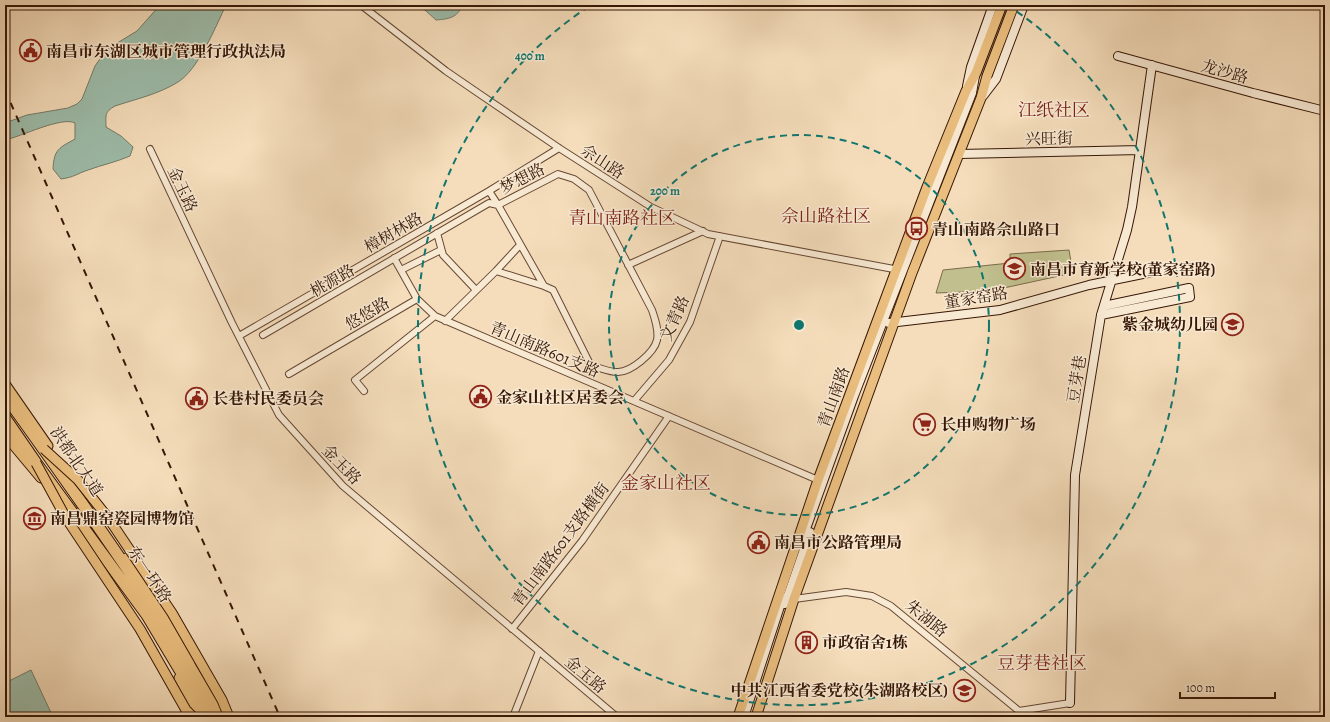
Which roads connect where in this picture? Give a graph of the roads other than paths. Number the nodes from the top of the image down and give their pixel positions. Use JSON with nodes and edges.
{"nodes":[{"id":1,"x":9,"y":5,"type":"edge"},
{"id":2,"x":361,"y":5,"type":"edge"},
{"id":3,"x":993,"y":5,"type":"edge"},
{"id":4,"x":1002,"y":5,"type":"edge"},
{"id":5,"x":1014,"y":5,"type":"edge"},
{"id":6,"x":1024,"y":5,"type":"edge"},
{"id":7,"x":5,"y":8,"type":"edge"},
{"id":8,"x":1118,"y":56,"type":"dead end"},
{"id":9,"x":1152,"y":65,"type":"junction"},
{"id":10,"x":976,"y":73,"type":"junction"},
{"id":11,"x":986,"y":76,"type":"junction"},
{"id":12,"x":966,"y":91,"type":"junction"},
{"id":13,"x":981,"y":98,"type":"junction"},
{"id":14,"x":1325,"y":111,"type":"edge"},
{"id":15,"x":559,"y":148,"type":"junction"},
{"id":16,"x":150,"y":149,"type":"dead end"},
{"id":17,"x":1140,"y":150,"type":"junction"},
{"id":18,"x":959,"y":154,"type":"junction"},
{"id":19,"x":489,"y":191,"type":"junction"},
{"id":20,"x":498,"y":205,"type":"junction"},
{"id":21,"x":703,"y":231,"type":"junction"},
{"id":22,"x":437,"y":234,"type":"junction"},
{"id":23,"x":720,"y":236,"type":"junction"},
{"id":24,"x":520,"y":245,"type":"junction"},
{"id":25,"x":441,"y":250,"type":"junction"},
{"id":26,"x":394,"y":258,"type":"junction"},
{"id":27,"x":628,"y":265,"type":"junction"},
{"id":28,"x":1172,"y":268,"type":"dead end"},
{"id":29,"x":401,"y":270,"type":"junction"},
{"id":30,"x":496,"y":271,"type":"junction"},
{"id":31,"x":905,"y":271,"type":"junction"},
{"id":32,"x":1112,"y":280,"type":"junction"},
{"id":33,"x":544,"y":286,"type":"junction"},
{"id":34,"x":476,"y":290,"type":"junction"},
{"id":35,"x":417,"y":298,"type":"junction"},
{"id":36,"x":1104,"y":306,"type":"junction"},
{"id":37,"x":435,"y":316,"type":"junction"},
{"id":38,"x":1101,"y":316,"type":"junction"},
{"id":39,"x":445,"y":320,"type":"junction"},
{"id":40,"x":885,"y":323,"type":"junction"},
{"id":41,"x":263,"y":335,"type":"dead end"},
{"id":42,"x":239,"y":336,"type":"junction"},
{"id":43,"x":289,"y":374,"type":"dead end"},
{"id":44,"x":5,"y":384,"type":"edge"},
{"id":45,"x":364,"y":391,"type":"dead end"},
{"id":46,"x":5,"y":395,"type":"edge"},
{"id":47,"x":634,"y":401,"type":"junction"},
{"id":48,"x":669,"y":416,"type":"junction"},
{"id":49,"x":5,"y":418,"type":"edge"},
{"id":50,"x":5,"y":435,"type":"edge"},
{"id":51,"x":44,"y":449,"type":"junction"},
{"id":52,"x":36,"y":463,"type":"junction"},
{"id":53,"x":818,"y":480,"type":"junction"},
{"id":54,"x":794,"y":599,"type":"junction"},
{"id":55,"x":512,"y":629,"type":"junction"},
{"id":56,"x":539,"y":651,"type":"junction"},
{"id":57,"x":1070,"y":703,"type":"joint"},
{"id":58,"x":1020,"y":714,"type":"edge"},
{"id":59,"x":193,"y":717,"type":"edge"},
{"id":60,"x":200,"y":717,"type":"edge"},
{"id":61,"x":208,"y":717,"type":"edge"},
{"id":62,"x":220,"y":717,"type":"edge"},
{"id":63,"x":228,"y":717,"type":"edge"},
{"id":64,"x":513,"y":717,"type":"edge"},
{"id":65,"x":616,"y":717,"type":"edge"},
{"id":66,"x":738,"y":717,"type":"edge"},
{"id":67,"x":746,"y":717,"type":"edge"},
{"id":68,"x":756,"y":717,"type":"edge"}],
"edges":[{"from":1,"to":7,"type":"street"},
{"from":2,"to":15,"type":"street","name":"佘山路"},
{"from":3,"to":12,"type":"street","name":"青山南路"},
{"from":4,"to":10,"type":"main road","name":"青山南路"},
{"from":5,"to":11,"type":"main road","name":"青山南路"},
{"from":6,"to":13,"type":"street","name":"青山南路"},
{"from":8,"to":9,"type":"street","name":"龙沙路"},
{"from":9,"to":14,"type":"street","name":"龙沙路"},
{"from":9,"to":17,"type":"street","name":"豆芽巷"},
{"from":10,"to":12,"type":"main road","name":"青山南路"},
{"from":10,"to":31,"type":"street"},
{"from":11,"to":13,"type":"main road","name":"青山南路"},
{"from":11,"to":31,"type":"street"},
{"from":12,"to":31,"type":"main road","name":"青山南路"},
{"from":13,"to":18,"type":"main road","name":"青山南路"},
{"from":15,"to":19,"type":"street","name":"樟树林路"},
{"from":15,"to":21,"type":"street","name":"佘山路"},
{"from":16,"to":42,"type":"street","name":"金玉路"},
{"from":17,"to":18,"type":"street","name":"兴旺街"},
{"from":17,"to":32,"type":"street","name":"豆芽巷"},
{"from":18,"to":31,"type":"main road","name":"青山南路"},
{"from":19,"to":20,"type":"street"},
{"from":19,"to":42,"type":"street","name":"樟树林路"},
{"from":20,"to":22,"type":"street","name":"桃源路"},
{"from":20,"to":24,"type":"street","name":"梦想路"},
{"from":20,"to":27,"type":"street","name":"梦想路"},
{"from":21,"to":23,"type":"street","name":"佘山路"},
{"from":21,"to":27,"type":"street"},
{"from":22,"to":25,"type":"street"},
{"from":22,"to":26,"type":"street","name":"桃源路"},
{"from":23,"to":31,"type":"street","name":"佘山路"},
{"from":23,"to":47,"type":"street","name":"文青路"},
{"from":24,"to":30,"type":"street"},
{"from":24,"to":33,"type":"street","name":"梦想路"},
{"from":25,"to":29,"type":"street"},
{"from":25,"to":34,"type":"street"},
{"from":26,"to":29,"type":"street"},
{"from":26,"to":41,"type":"street","name":"桃源路"},
{"from":27,"to":33,"type":"street","name":"梦想路"},
{"from":28,"to":32,"type":"street","name":"董家窑路"},
{"from":29,"to":35,"type":"street"},
{"from":30,"to":33,"type":"street"},
{"from":30,"to":34,"type":"street"},
{"from":31,"to":40,"type":"main road","name":"青山南路"},
{"from":31,"to":40,"type":"main road","name":"青山南路"},
{"from":32,"to":36,"type":"street","name":"豆芽巷"},
{"from":32,"to":40,"type":"street","name":"董家窑路"},
{"from":34,"to":39,"type":"street"},
{"from":35,"to":37,"type":"street"},
{"from":35,"to":43,"type":"street","name":"悠悠路"},
{"from":36,"to":38,"type":"street","name":"豆芽巷"},
{"from":36,"to":38,"type":"street"},
{"from":37,"to":39,"type":"street","name":"青山南路601支路"},
{"from":37,"to":45,"type":"street"},
{"from":38,"to":57,"type":"street","name":"豆芽巷"},
{"from":39,"to":47,"type":"street","name":"青山南路601支路"},
{"from":40,"to":53,"type":"main road","name":"青山南路"},
{"from":40,"to":54,"type":"main road","name":"青山南路"},
{"from":40,"to":67,"type":"street"},
{"from":42,"to":55,"type":"street","name":"金玉路"},
{"from":44,"to":63,"type":"main road","name":"洪都北大道"},
{"from":46,"to":51,"type":"highway","name":"东一环路"},
{"from":47,"to":48,"type":"street","name":"青山南路601支路"},
{"from":48,"to":53,"type":"street","name":"青山南路601支路"},
{"from":48,"to":55,"type":"street","name":"青山南路601支路横街"},
{"from":49,"to":52,"type":"highway","name":"东一环路"},
{"from":50,"to":60,"type":"main road"},
{"from":51,"to":62,"type":"highway","name":"东一环路","bridge":true},
{"from":51,"to":63,"type":"main road","bridge":true},
{"from":52,"to":59,"type":"main road","bridge":true},
{"from":52,"to":61,"type":"highway","name":"东一环路","bridge":true},
{"from":53,"to":66,"type":"main road","name":"青山南路"},
{"from":54,"to":58,"type":"street","name":"朱湖路"},
{"from":54,"to":68,"type":"main road","name":"青山南路"},
{"from":55,"to":56,"type":"street","name":"金玉路"},
{"from":56,"to":64,"type":"street"},
{"from":56,"to":65,"type":"street","name":"金玉路"},
{"from":57,"to":58,"type":"street"}]}
